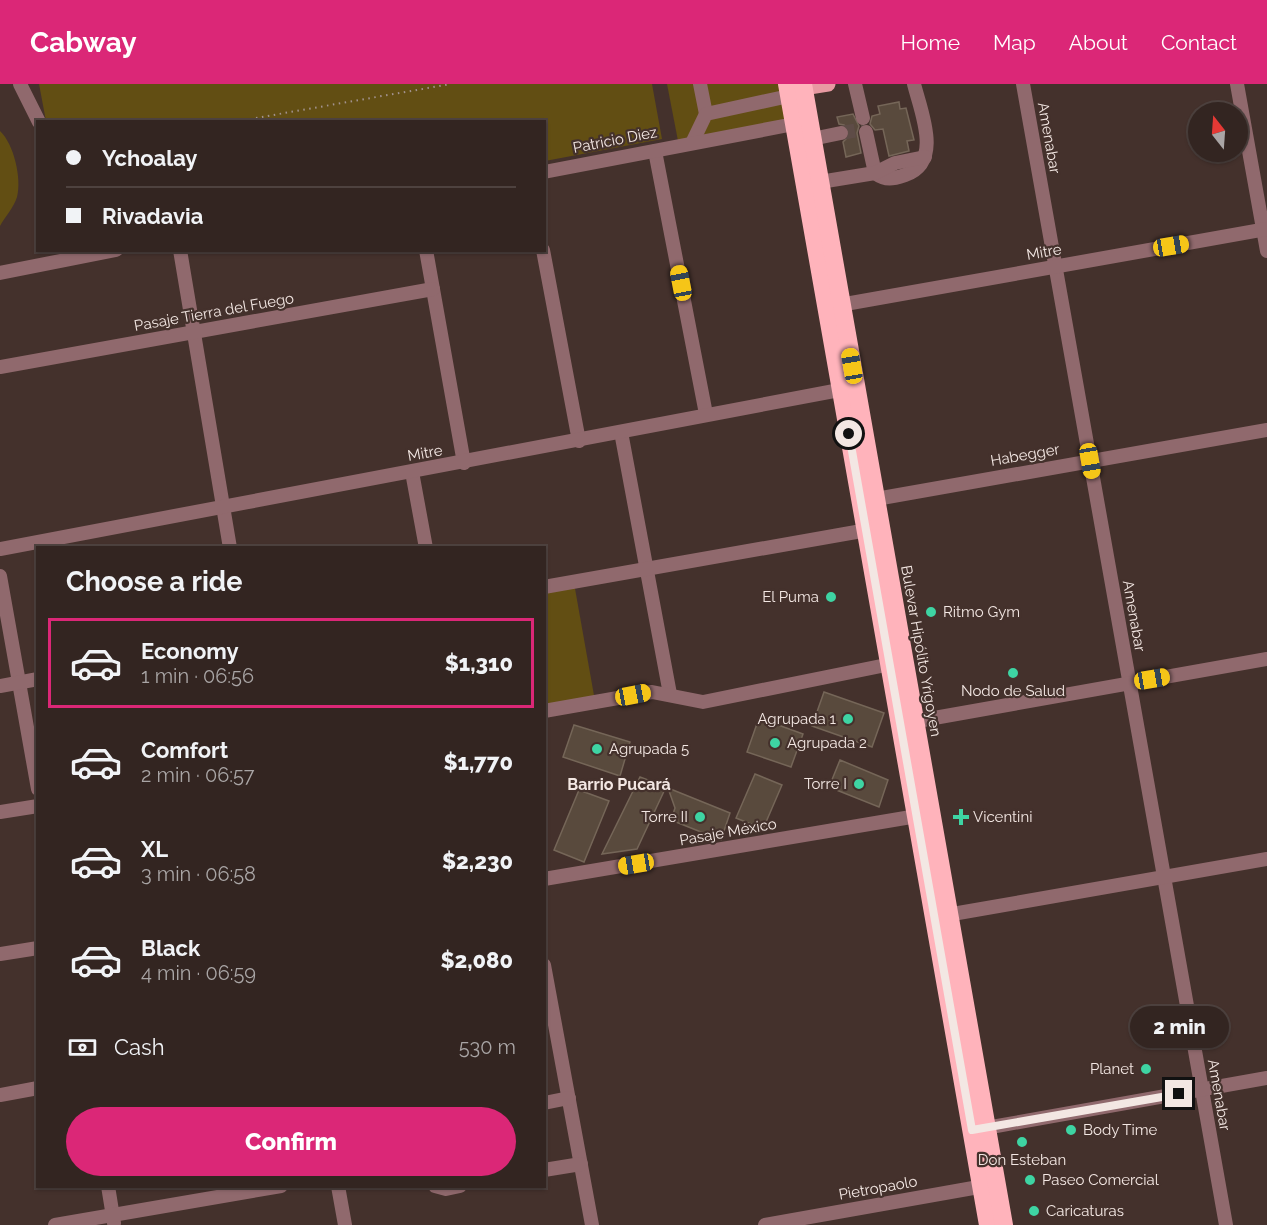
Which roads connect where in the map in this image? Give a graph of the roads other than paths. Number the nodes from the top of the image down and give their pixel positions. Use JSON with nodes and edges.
{"nodes":[{"id":1,"x":20,"y":84,"type":"edge"},
{"id":2,"x":700,"y":84,"type":"edge"},
{"id":3,"x":828,"y":84,"type":"edge"},
{"id":4,"x":855,"y":84,"type":"edge"},
{"id":5,"x":914,"y":84,"type":"edge"},
{"id":6,"x":1023,"y":84,"type":"edge"},
{"id":7,"x":1237,"y":84,"type":"edge"},
{"id":8,"x":795,"y":88,"type":"edge"},
{"id":9,"x":706,"y":114,"type":"junction"},
{"id":10,"x":863,"y":118,"type":"dead end"},
{"id":11,"x":38,"y":120,"type":"edge"},
{"id":12,"x":794,"y":124,"type":"junction"},
{"id":13,"x":866,"y":132,"type":"dead end"},
{"id":14,"x":841,"y":134,"type":"tunnel mouth"},
{"id":15,"x":812,"y":139,"type":"junction"},
{"id":16,"x":692,"y":143,"type":"junction"},
{"id":17,"x":656,"y":151,"type":"junction"},
{"id":18,"x":546,"y":172,"type":"edge"},
{"id":19,"x":875,"y":173,"type":"junction"},
{"id":20,"x":820,"y":182,"type":"junction"},
{"id":21,"x":1265,"y":229,"type":"edge"},
{"id":22,"x":1267,"y":251,"type":"edge"},
{"id":23,"x":95,"y":252,"type":"edge"},
{"id":24,"x":180,"y":252,"type":"edge"},
{"id":25,"x":426,"y":252,"type":"edge"},
{"id":26,"x":543,"y":252,"type":"edge"},
{"id":27,"x":63,"y":255,"type":"edge"},
{"id":28,"x":1056,"y":267,"type":"junction"},
{"id":29,"x":0,"y":273,"type":"edge"},
{"id":30,"x":433,"y":290,"type":"junction"},
{"id":31,"x":834,"y":306,"type":"junction"},
{"id":32,"x":194,"y":332,"type":"junction"},
{"id":33,"x":0,"y":367,"type":"edge"},
{"id":34,"x":848,"y":388,"type":"junction"},
{"id":35,"x":706,"y":414,"type":"junction"},
{"id":36,"x":1267,"y":430,"type":"edge"},
{"id":37,"x":621,"y":432,"type":"junction"},
{"id":38,"x":579,"y":441,"type":"junction"},
{"id":39,"x":1090,"y":461,"type":"junction"},
{"id":40,"x":464,"y":463,"type":"junction"},
{"id":41,"x":412,"y":472,"type":"junction"},
{"id":42,"x":868,"y":500,"type":"junction"},
{"id":43,"x":223,"y":507,"type":"junction"},
{"id":44,"x":873,"y":529,"type":"junction"},
{"id":45,"x":230,"y":546,"type":"edge"},
{"id":46,"x":426,"y":546,"type":"edge"},
{"id":47,"x":0,"y":549,"type":"edge"},
{"id":48,"x":646,"y":570,"type":"junction"},
{"id":49,"x":0,"y":576,"type":"edge"},
{"id":50,"x":546,"y":587,"type":"edge"},
{"id":51,"x":1267,"y":658,"type":"edge"},
{"id":52,"x":891,"y":664,"type":"junction"},
{"id":53,"x":36,"y":679,"type":"edge"},
{"id":54,"x":19,"y":683,"type":"junction"},
{"id":55,"x":1130,"y":683,"type":"junction"},
{"id":56,"x":0,"y":686,"type":"edge"},
{"id":57,"x":670,"y":694,"type":"junction"},
{"id":58,"x":546,"y":711,"type":"edge"},
{"id":59,"x":908,"y":723,"type":"junction"},
{"id":60,"x":36,"y":778,"type":"edge"},
{"id":61,"x":36,"y":806,"type":"edge"},
{"id":62,"x":0,"y":812,"type":"edge"},
{"id":63,"x":916,"y":816,"type":"junction"},
{"id":64,"x":1267,"y":859,"type":"edge"},
{"id":65,"x":1164,"y":877,"type":"junction"},
{"id":66,"x":546,"y":879,"type":"edge"},
{"id":67,"x":942,"y":916,"type":"junction"},
{"id":68,"x":36,"y":948,"type":"edge"},
{"id":69,"x":0,"y":954,"type":"edge"},
{"id":70,"x":546,"y":985,"type":"edge"},
{"id":71,"x":550,"y":1026,"type":"edge"},
{"id":72,"x":1267,"y":1078,"type":"edge"},
{"id":73,"x":36,"y":1088,"type":"edge"},
{"id":74,"x":1202,"y":1089,"type":"junction"},
{"id":75,"x":0,"y":1095,"type":"edge"},
{"id":76,"x":569,"y":1098,"type":"junction"},
{"id":77,"x":546,"y":1103,"type":"edge"},
{"id":78,"x":979,"y":1129,"type":"junction"},
{"id":79,"x":581,"y":1164,"type":"junction"},
{"id":80,"x":546,"y":1170,"type":"edge"},
{"id":81,"x":989,"y":1185,"type":"junction"},
{"id":82,"x":108,"y":1188,"type":"edge"},
{"id":83,"x":271,"y":1188,"type":"edge"},
{"id":84,"x":338,"y":1188,"type":"edge"},
{"id":85,"x":113,"y":1220,"type":"edge"},
{"id":86,"x":55,"y":1225,"type":"edge"},
{"id":87,"x":345,"y":1225,"type":"edge"},
{"id":88,"x":592,"y":1225,"type":"edge"},
{"id":89,"x":769,"y":1225,"type":"edge"},
{"id":90,"x":988,"y":1225,"type":"edge"},
{"id":91,"x":1004,"y":1225,"type":"edge"},
{"id":92,"x":1226,"y":1225,"type":"edge"}],
"edges":[{"from":1,"to":11,"type":"street"},
{"from":2,"to":9,"type":"street"},
{"from":3,"to":8,"type":"main road"},
{"from":4,"to":10,"type":"street"},
{"from":5,"to":19,"type":"street"},
{"from":6,"to":28,"type":"street","name":"Amenabar"},
{"from":7,"to":21,"type":"street"},
{"from":8,"to":9,"type":"street"},
{"from":8,"to":12,"type":"highway","name":"Bulevar Hipólito Yrigoyen"},
{"from":8,"to":15,"type":"highway","name":"Bulevar Hipólito Yrigoyen"},
{"from":9,"to":16,"type":"street"},
{"from":12,"to":16,"type":"street","name":"Patricio Diez"},
{"from":12,"to":31,"type":"highway","name":"Bulevar Hipólito Yrigoyen"},
{"from":13,"to":19,"type":"street"},
{"from":14,"to":15,"type":"street"},
{"from":15,"to":20,"type":"highway","name":"Bulevar Hipólito Yrigoyen"},
{"from":16,"to":17,"type":"street","name":"Patricio Diez"},
{"from":17,"to":18,"type":"street","name":"Patricio Diez"},
{"from":17,"to":35,"type":"street"},
{"from":19,"to":20,"type":"street"},
{"from":20,"to":31,"type":"highway","name":"Bulevar Hipólito Yrigoyen"},
{"from":21,"to":22,"type":"street"},
{"from":21,"to":28,"type":"street","name":"Mitre"},
{"from":23,"to":27,"type":"street"},
{"from":24,"to":32,"type":"street"},
{"from":25,"to":30,"type":"street"},
{"from":26,"to":38,"type":"street"},
{"from":27,"to":29,"type":"street"},
{"from":28,"to":31,"type":"street","name":"Mitre"},
{"from":28,"to":39,"type":"street","name":"Amenabar"},
{"from":30,"to":32,"type":"street","name":"Pasaje Tierra del Fuego"},
{"from":30,"to":40,"type":"street"},
{"from":31,"to":34,"type":"highway","name":"Bulevar Hipólito Yrigoyen"},
{"from":32,"to":33,"type":"street","name":"Pasaje Tierra del Fuego"},
{"from":32,"to":43,"type":"street"},
{"from":34,"to":35,"type":"street","name":"Mitre"},
{"from":34,"to":42,"type":"highway","name":"Bulevar Hipólito Yrigoyen"},
{"from":35,"to":37,"type":"street","name":"Mitre"},
{"from":36,"to":39,"type":"street","name":"Habegger"},
{"from":37,"to":38,"type":"street","name":"Mitre"},
{"from":37,"to":48,"type":"street"},
{"from":38,"to":40,"type":"street","name":"Mitre"},
{"from":39,"to":42,"type":"street","name":"Habegger"},
{"from":39,"to":55,"type":"street","name":"Amenabar"},
{"from":40,"to":41,"type":"street","name":"Mitre"},
{"from":41,"to":43,"type":"street","name":"Mitre"},
{"from":41,"to":46,"type":"street"},
{"from":42,"to":44,"type":"highway","name":"Bulevar Hipólito Yrigoyen"},
{"from":43,"to":45,"type":"street"},
{"from":43,"to":47,"type":"street","name":"Mitre"},
{"from":44,"to":48,"type":"street"},
{"from":44,"to":52,"type":"highway","name":"Bulevar Hipólito Yrigoyen"},
{"from":44,"to":59,"type":"highway","name":"Bulevar Hipólito Yrigoyen"},
{"from":48,"to":50,"type":"street"},
{"from":48,"to":57,"type":"street"},
{"from":49,"to":54,"type":"street"},
{"from":51,"to":55,"type":"street"},
{"from":52,"to":57,"type":"street"},
{"from":52,"to":59,"type":"highway","name":"Bulevar Hipólito Yrigoyen"},
{"from":53,"to":54,"type":"street"},
{"from":54,"to":56,"type":"street"},
{"from":54,"to":60,"type":"street"},
{"from":55,"to":59,"type":"street"},
{"from":55,"to":65,"type":"street","name":"Amenabar"},
{"from":57,"to":58,"type":"street"},
{"from":59,"to":63,"type":"highway","name":"Bulevar Hipólito Yrigoyen"},
{"from":59,"to":67,"type":"highway","name":"Bulevar Hipólito Yrigoyen"},
{"from":61,"to":62,"type":"street"},
{"from":63,"to":66,"type":"street","name":"Pasaje México"},
{"from":63,"to":67,"type":"highway","name":"Bulevar Hipólito Yrigoyen"},
{"from":64,"to":65,"type":"street"},
{"from":65,"to":67,"type":"street"},
{"from":65,"to":74,"type":"street","name":"Amenabar"},
{"from":67,"to":78,"type":"highway","name":"Bulevar Hipólito Yrigoyen"},
{"from":68,"to":69,"type":"street"},
{"from":70,"to":71,"type":"street"},
{"from":71,"to":76,"type":"street"},
{"from":72,"to":74,"type":"street"},
{"from":73,"to":75,"type":"street"},
{"from":74,"to":78,"type":"street"},
{"from":74,"to":92,"type":"street","name":"Amenabar"},
{"from":76,"to":77,"type":"street"},
{"from":76,"to":79,"type":"street"},
{"from":78,"to":81,"type":"highway","name":"Bulevar Hipólito Yrigoyen"},
{"from":79,"to":80,"type":"street"},
{"from":79,"to":88,"type":"street"},
{"from":81,"to":89,"type":"street","name":"Pietropaolo"},
{"from":81,"to":90,"type":"highway"},
{"from":81,"to":91,"type":"highway","name":"Bulevar Hipólito Yrigoyen"},
{"from":82,"to":85,"type":"street"},
{"from":83,"to":85,"type":"street"},
{"from":84,"to":87,"type":"street"},
{"from":85,"to":86,"type":"street"}]}
